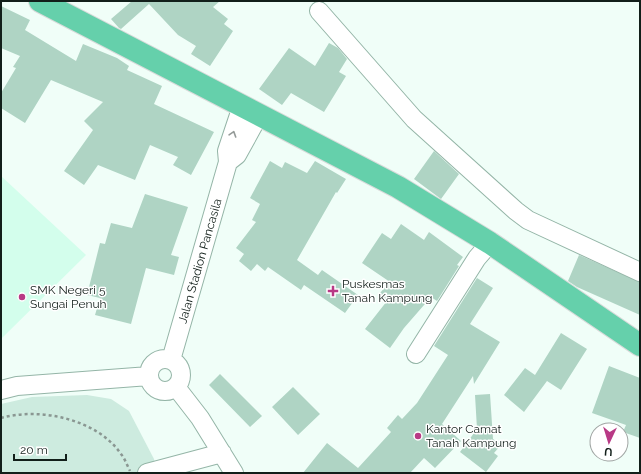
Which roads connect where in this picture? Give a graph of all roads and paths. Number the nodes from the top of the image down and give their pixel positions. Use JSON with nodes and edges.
{"nodes":[{"id":1,"x":40,"y":1,"type":"edge"},
{"id":2,"x":319,"y":11,"type":"dead end"},
{"id":3,"x":250,"y":110,"type":"junction"},
{"id":4,"x":490,"y":242,"type":"junction"},
{"id":5,"x":640,"y":272,"type":"edge"},
{"id":6,"x":640,"y":345,"type":"edge"},
{"id":7,"x":416,"y":354,"type":"dead end"},
{"id":8,"x":171,"y":360,"type":"junction"},
{"id":9,"x":149,"y":376,"type":"junction"},
{"id":10,"x":176,"y":387,"type":"junction"},
{"id":11,"x":1,"y":390,"type":"edge"},
{"id":12,"x":1,"y":418,"type":"edge"},
{"id":13,"x":222,"y":453,"type":"junction"},
{"id":14,"x":131,"y":473,"type":"edge"},
{"id":15,"x":146,"y":473,"type":"edge"},
{"id":16,"x":234,"y":473,"type":"edge"}],
"edges":[{"from":1,"to":3,"type":"highway"},
{"from":2,"to":5,"type":"street"},
{"from":3,"to":4,"type":"highway"},
{"from":3,"to":8,"type":"street","name":"Jalan Stadion Pancasila"},
{"from":4,"to":6,"type":"highway"},
{"from":4,"to":7,"type":"street"},
{"from":8,"to":9,"type":"street"},
{"from":8,"to":10,"type":"street"},
{"from":9,"to":10,"type":"street"},
{"from":9,"to":11,"type":"street"},
{"from":10,"to":13,"type":"street"},
{"from":12,"to":14,"type":"path"},
{"from":13,"to":15,"type":"street"},
{"from":13,"to":16,"type":"street"}]}
